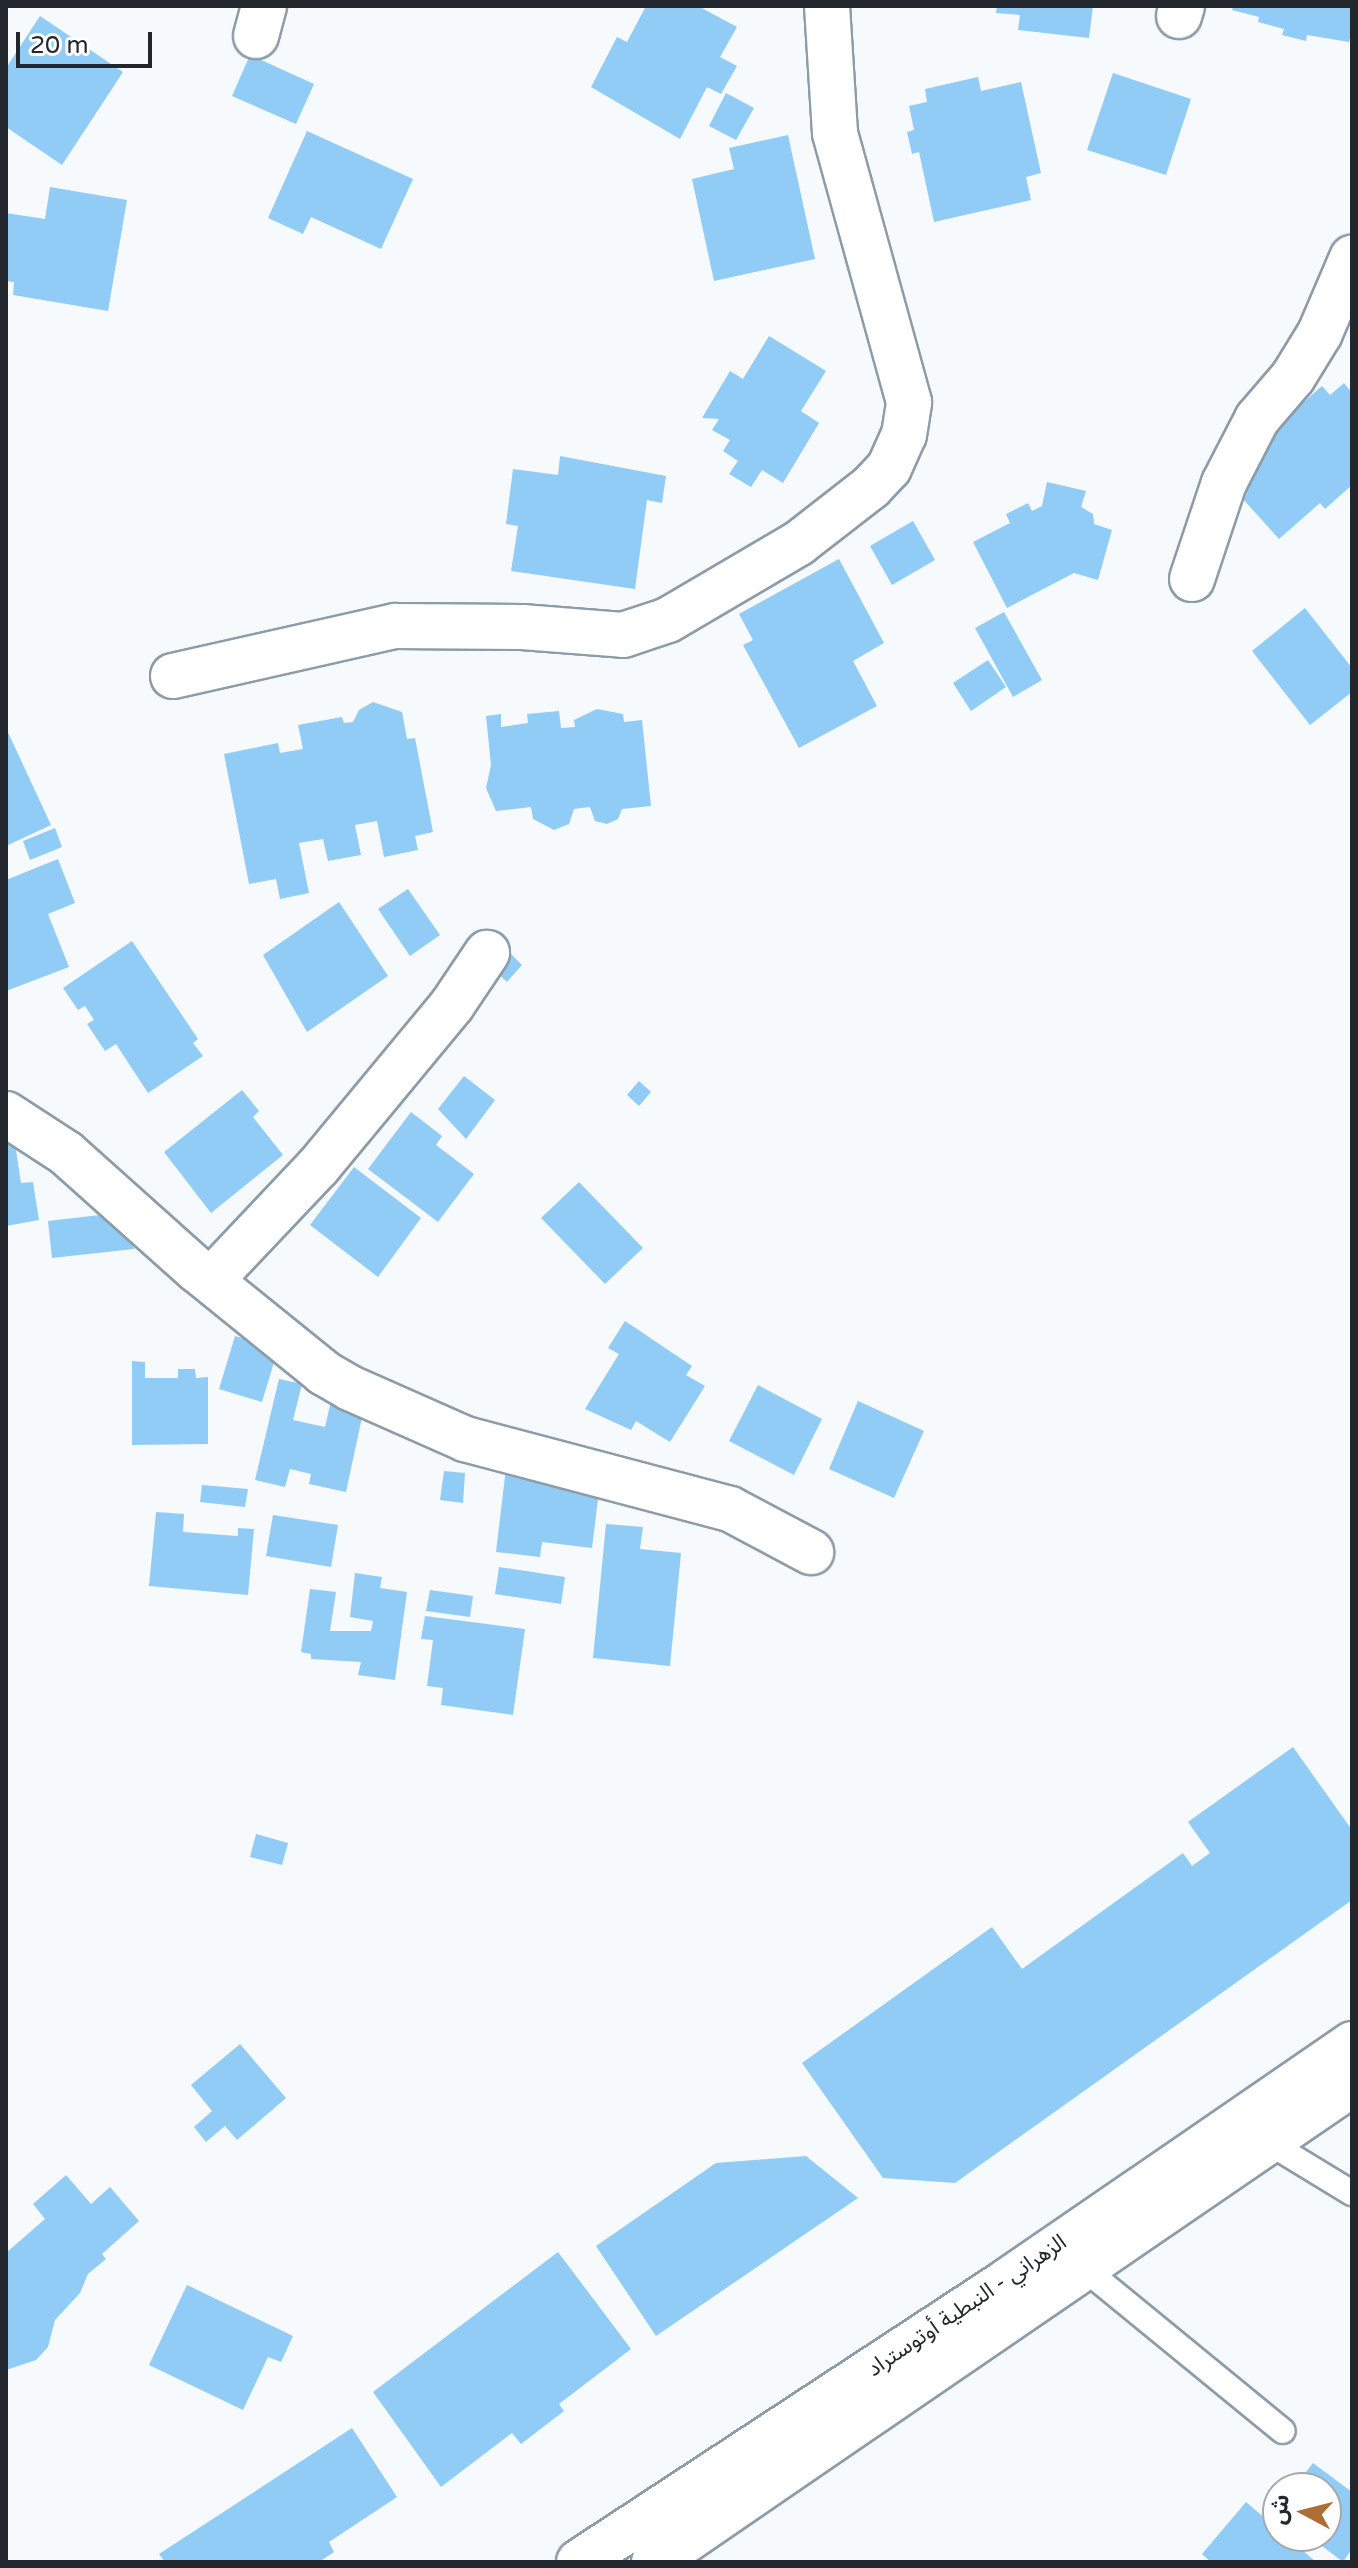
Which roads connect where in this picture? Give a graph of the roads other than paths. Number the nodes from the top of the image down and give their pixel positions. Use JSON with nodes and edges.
{"nodes":[{"id":1,"x":827,"y":6,"type":"edge"},
{"id":2,"x":1352,"y":258,"type":"edge"},
{"id":3,"x":1192,"y":579,"type":"dead end"},
{"id":4,"x":173,"y":676,"type":"dead end"},
{"id":5,"x":487,"y":953,"type":"dead end"},
{"id":6,"x":6,"y":1114,"type":"edge"},
{"id":7,"x":211,"y":1280,"type":"junction"},
{"id":8,"x":811,"y":1552,"type":"dead end"},
{"id":9,"x":1352,"y":2044,"type":"edge"},
{"id":10,"x":1352,"y":2084,"type":"edge"},
{"id":11,"x":1268,"y":2142,"type":"junction"},
{"id":12,"x":1352,"y":2193,"type":"edge"},
{"id":13,"x":1086,"y":2270,"type":"junction"},
{"id":14,"x":1283,"y":2431,"type":"dead end"},
{"id":15,"x":579,"y":2562,"type":"edge"},
{"id":16,"x":654,"y":2562,"type":"edge"}],
"edges":[{"from":1,"to":4,"type":"main road"},
{"from":2,"to":3,"type":"main road"},
{"from":5,"to":7,"type":"main road"},
{"from":6,"to":7,"type":"main road"},
{"from":7,"to":8,"type":"main road"},
{"from":9,"to":15,"type":"main road","name":"الزهراني - النبطية أوتوستراد"},
{"from":10,"to":11,"type":"main road","name":"الزهراني - النبطية أوتوستراد"},
{"from":11,"to":12,"type":"lane"},
{"from":11,"to":13,"type":"main road","name":"الزهراني - النبطية أوتوستراد"},
{"from":13,"to":14,"type":"lane"},
{"from":13,"to":16,"type":"main road","name":"الزهراني - النبطية أوتوستراد"}]}
